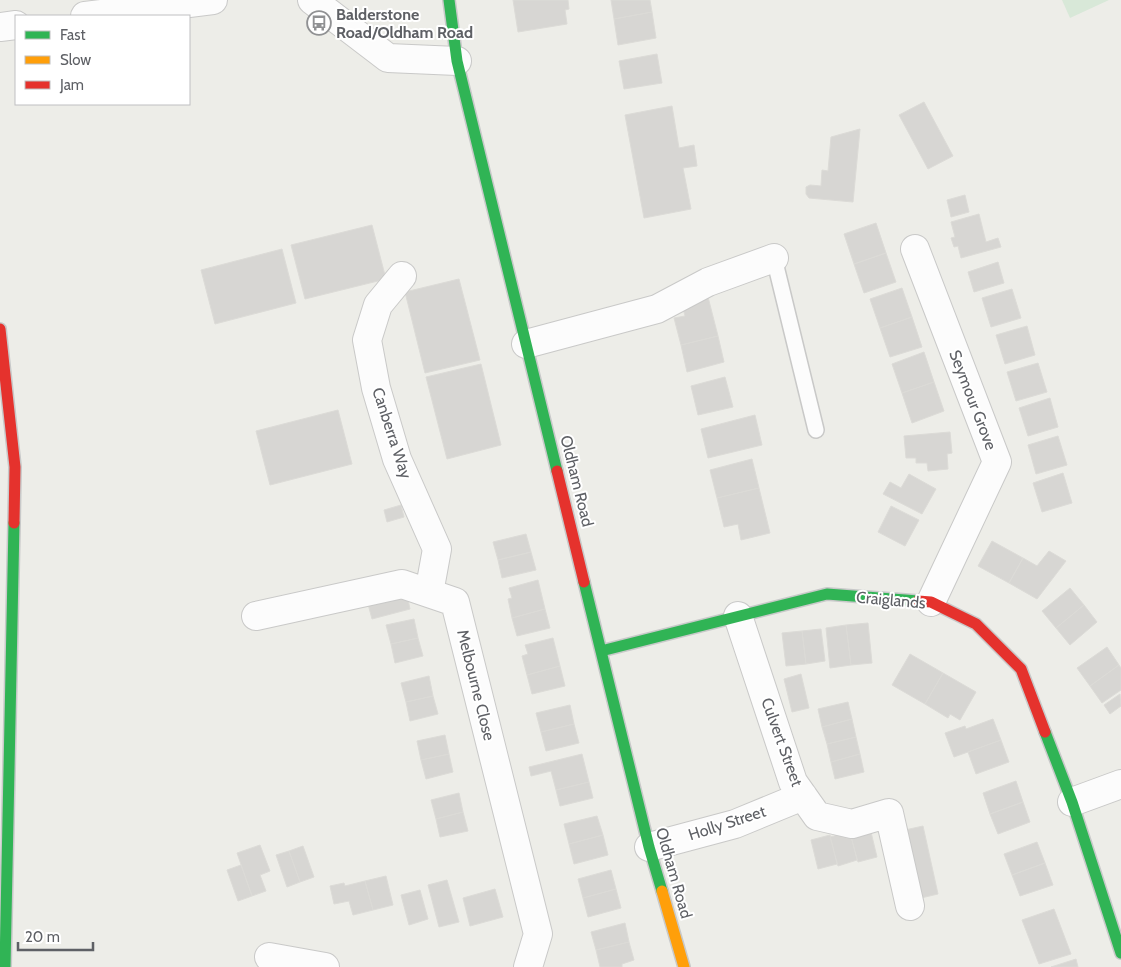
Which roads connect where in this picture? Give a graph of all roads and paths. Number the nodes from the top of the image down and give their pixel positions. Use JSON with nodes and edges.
{"nodes":[{"id":1,"x":212,"y":0,"type":"edge"},
{"id":2,"x":312,"y":0,"type":"edge"},
{"id":3,"x":449,"y":0,"type":"edge"},
{"id":4,"x":93,"y":15,"type":"edge"},
{"id":5,"x":15,"y":25,"type":"edge"},
{"id":6,"x":0,"y":27,"type":"edge"},
{"id":7,"x":457,"y":60,"type":"junction"},
{"id":8,"x":915,"y":249,"type":"dead end"},
{"id":9,"x":774,"y":258,"type":"joint"},
{"id":10,"x":402,"y":276,"type":"dead end"},
{"id":11,"x":0,"y":329,"type":"edge"},
{"id":12,"x":526,"y":344,"type":"junction"},
{"id":13,"x":816,"y":430,"type":"dead end"},
{"id":14,"x":429,"y":593,"type":"junction"},
{"id":15,"x":931,"y":602,"type":"junction"},
{"id":16,"x":256,"y":616,"type":"dead end"},
{"id":17,"x":738,"y":616,"type":"junction"},
{"id":18,"x":601,"y":651,"type":"junction"},
{"id":19,"x":1121,"y":784,"type":"edge"},
{"id":20,"x":803,"y":796,"type":"junction"},
{"id":21,"x":1072,"y":802,"type":"junction"},
{"id":22,"x":649,"y":847,"type":"junction"},
{"id":23,"x":3,"y":892,"type":"edge"},
{"id":24,"x":910,"y":906,"type":"dead end"},
{"id":25,"x":1121,"y":953,"type":"edge"},
{"id":26,"x":269,"y":957,"type":"dead end"},
{"id":27,"x":5,"y":967,"type":"edge"},
{"id":28,"x":325,"y":967,"type":"edge"},
{"id":29,"x":528,"y":967,"type":"edge"},
{"id":30,"x":684,"y":967,"type":"edge"}],
"edges":[{"from":1,"to":4,"type":"street"},
{"from":2,"to":7,"type":"street"},
{"from":3,"to":7,"type":"street","name":"Oldham Road"},
{"from":5,"to":6,"type":"street"},
{"from":7,"to":12,"type":"street","name":"Oldham Road"},
{"from":8,"to":15,"type":"street","name":"Seymour Grove"},
{"from":9,"to":12,"type":"street"},
{"from":9,"to":13,"type":"lane"},
{"from":10,"to":14,"type":"street","name":"Canberra Way"},
{"from":11,"to":23,"type":"street"},
{"from":12,"to":18,"type":"street","name":"Oldham Road"},
{"from":14,"to":16,"type":"street","name":"Melbourne Close"},
{"from":14,"to":29,"type":"street","name":"Melbourne Close"},
{"from":15,"to":17,"type":"street","name":"Craiglands"},
{"from":15,"to":21,"type":"street","name":"Craiglands"},
{"from":17,"to":18,"type":"street","name":"Craiglands"},
{"from":17,"to":20,"type":"street","name":"Culvert Street"},
{"from":18,"to":22,"type":"street","name":"Oldham Road"},
{"from":19,"to":21,"type":"street"},
{"from":20,"to":22,"type":"street","name":"Holly Street"},
{"from":20,"to":24,"type":"street","name":"Culvert Street"},
{"from":21,"to":25,"type":"street","name":"Craiglands"},
{"from":22,"to":30,"type":"street","name":"Oldham Road"},
{"from":23,"to":27,"type":"street"},
{"from":26,"to":28,"type":"street"}]}
